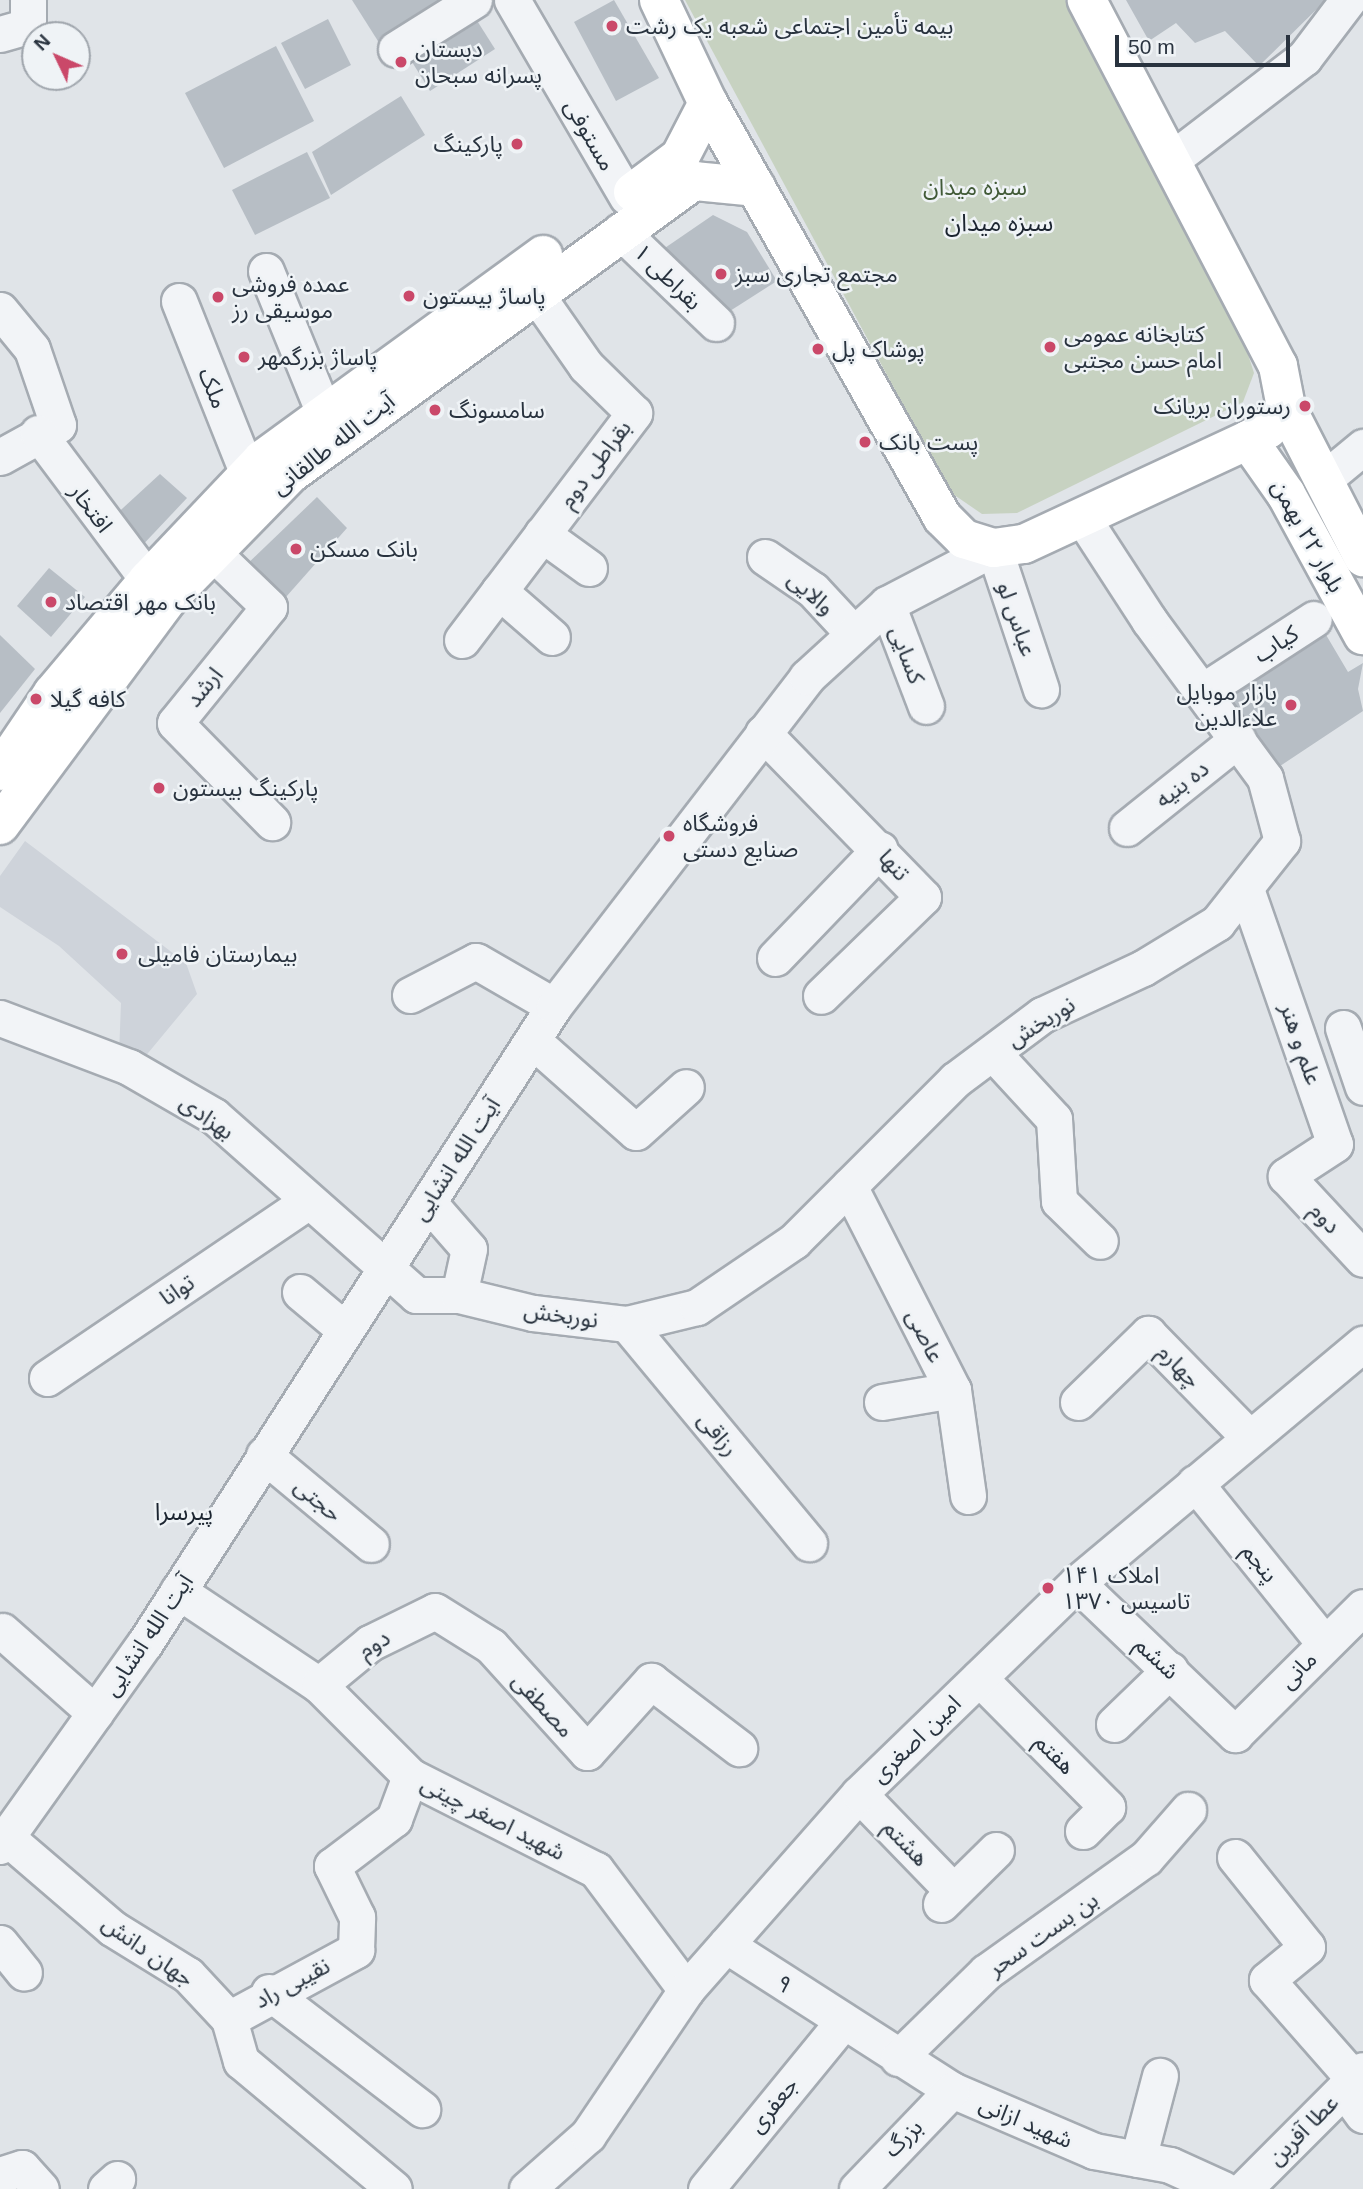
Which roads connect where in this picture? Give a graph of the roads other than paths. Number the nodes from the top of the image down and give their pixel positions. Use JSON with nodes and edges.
{"nodes":[{"id":1,"x":28,"y":0,"type":"edge"},
{"id":2,"x":474,"y":0,"type":"edge"},
{"id":3,"x":512,"y":0,"type":"edge"},
{"id":4,"x":659,"y":0,"type":"edge"},
{"id":5,"x":1087,"y":0,"type":"edge"},
{"id":6,"x":1348,"y":0,"type":"edge"},
{"id":7,"x":0,"y":34,"type":"edge"},
{"id":8,"x":396,"y":50,"type":"dead end"},
{"id":9,"x":708,"y":103,"type":"junction"},
{"id":10,"x":689,"y":140,"type":"junction"},
{"id":11,"x":1171,"y":160,"type":"junction"},
{"id":12,"x":709,"y":182,"type":"junction"},
{"id":13,"x":755,"y":187,"type":"junction"},
{"id":14,"x":623,"y":214,"type":"junction"},
{"id":15,"x":266,"y":271,"type":"dead end"},
{"id":16,"x":535,"y":293,"type":"junction"},
{"id":17,"x":179,"y":302,"type":"dead end"},
{"id":18,"x":0,"y":310,"type":"edge"},
{"id":19,"x":716,"y":323,"type":"dead end"},
{"id":20,"x":1286,"y":407,"type":"junction"},
{"id":21,"x":324,"y":413,"type":"junction"},
{"id":22,"x":48,"y":429,"type":"junction"},
{"id":23,"x":1248,"y":440,"type":"junction"},
{"id":24,"x":1363,"y":447,"type":"edge"},
{"id":25,"x":0,"y":457,"type":"edge"},
{"id":26,"x":1317,"y":468,"type":"junction"},
{"id":27,"x":248,"y":474,"type":"junction"},
{"id":28,"x":1276,"y":477,"type":"junction"},
{"id":29,"x":1082,"y":517,"type":"junction"},
{"id":30,"x":542,"y":534,"type":"junction"},
{"id":31,"x":994,"y":548,"type":"junction"},
{"id":32,"x":209,"y":550,"type":"junction"},
{"id":33,"x":1363,"y":556,"type":"edge"},
{"id":34,"x":765,"y":557,"type":"dead end"},
{"id":35,"x":589,"y":568,"type":"dead end"},
{"id":36,"x":148,"y":580,"type":"junction"},
{"id":37,"x":499,"y":591,"type":"junction"},
{"id":38,"x":887,"y":604,"type":"junction"},
{"id":39,"x":1314,"y":619,"type":"dead end"},
{"id":40,"x":853,"y":634,"type":"junction"},
{"id":41,"x":1363,"y":635,"type":"edge"},
{"id":42,"x":552,"y":637,"type":"dead end"},
{"id":43,"x":462,"y":640,"type":"dead end"},
{"id":44,"x":1041,"y":689,"type":"dead end"},
{"id":45,"x":1203,"y":691,"type":"junction"},
{"id":46,"x":926,"y":705,"type":"dead end"},
{"id":47,"x":763,"y":733,"type":"junction"},
{"id":48,"x":1238,"y":739,"type":"junction"},
{"id":49,"x":0,"y":771,"type":"edge"},
{"id":50,"x":272,"y":821,"type":"dead end"},
{"id":51,"x":0,"y":825,"type":"edge"},
{"id":52,"x":1127,"y":828,"type":"dead end"},
{"id":53,"x":880,"y":849,"type":"junction"},
{"id":54,"x":1247,"y":889,"type":"junction"},
{"id":55,"x":775,"y":958,"type":"dead end"},
{"id":56,"x":410,"y":995,"type":"dead end"},
{"id":57,"x":821,"y":996,"type":"dead end"},
{"id":58,"x":554,"y":1006,"type":"junction"},
{"id":59,"x":0,"y":1018,"type":"edge"},
{"id":60,"x":1343,"y":1028,"type":"dead end"},
{"id":61,"x":533,"y":1041,"type":"junction"},
{"id":62,"x":993,"y":1053,"type":"junction"},
{"id":63,"x":685,"y":1087,"type":"dead end"},
{"id":64,"x":1363,"y":1087,"type":"edge"},
{"id":65,"x":1286,"y":1176,"type":"joint"},
{"id":66,"x":849,"y":1186,"type":"junction"},
{"id":67,"x":308,"y":1201,"type":"junction"},
{"id":68,"x":428,"y":1202,"type":"junction"},
{"id":69,"x":1100,"y":1241,"type":"dead end"},
{"id":70,"x":1363,"y":1259,"type":"edge"},
{"id":71,"x":382,"y":1268,"type":"junction"},
{"id":72,"x":300,"y":1292,"type":"dead end"},
{"id":73,"x":459,"y":1295,"type":"junction"},
{"id":74,"x":627,"y":1324,"type":"junction"},
{"id":75,"x":344,"y":1329,"type":"junction"},
{"id":76,"x":1363,"y":1344,"type":"edge"},
{"id":77,"x":47,"y":1378,"type":"dead end"},
{"id":78,"x":953,"y":1390,"type":"junction"},
{"id":79,"x":882,"y":1402,"type":"dead end"},
{"id":80,"x":1078,"y":1402,"type":"dead end"},
{"id":81,"x":1249,"y":1437,"type":"junction"},
{"id":82,"x":264,"y":1455,"type":"junction"},
{"id":83,"x":1195,"y":1483,"type":"junction"},
{"id":84,"x":968,"y":1496,"type":"dead end"},
{"id":85,"x":809,"y":1543,"type":"dead end"},
{"id":86,"x":372,"y":1544,"type":"dead end"},
{"id":87,"x":1077,"y":1583,"type":"junction"},
{"id":88,"x":178,"y":1591,"type":"junction"},
{"id":89,"x":1363,"y":1607,"type":"edge"},
{"id":90,"x":435,"y":1611,"type":"joint"},
{"id":91,"x":2,"y":1631,"type":"dead end"},
{"id":92,"x":1325,"y":1643,"type":"junction"},
{"id":93,"x":1170,"y":1670,"type":"junction"},
{"id":94,"x":979,"y":1678,"type":"junction"},
{"id":95,"x":319,"y":1685,"type":"junction"},
{"id":96,"x":95,"y":1713,"type":"junction"},
{"id":97,"x":1114,"y":1724,"type":"dead end"},
{"id":98,"x":1235,"y":1734,"type":"joint"},
{"id":99,"x":739,"y":1748,"type":"dead end"},
{"id":100,"x":410,"y":1776,"type":"junction"},
{"id":101,"x":859,"y":1794,"type":"junction"},
{"id":102,"x":1188,"y":1810,"type":"dead end"},
{"id":103,"x":1083,"y":1831,"type":"dead end"},
{"id":104,"x":3,"y":1841,"type":"edge"},
{"id":105,"x":996,"y":1850,"type":"dead end"},
{"id":106,"x":1235,"y":1857,"type":"dead end"},
{"id":107,"x":0,"y":1943,"type":"edge"},
{"id":108,"x":726,"y":1945,"type":"junction"},
{"id":109,"x":24,"y":1973,"type":"dead end"},
{"id":110,"x":686,"y":1990,"type":"junction"},
{"id":111,"x":269,"y":1992,"type":"junction"},
{"id":112,"x":229,"y":2019,"type":"junction"},
{"id":113,"x":842,"y":2023,"type":"junction"},
{"id":114,"x":898,"y":2058,"type":"junction"},
{"id":115,"x":1160,"y":2076,"type":"dead end"},
{"id":116,"x":1356,"y":2088,"type":"edge"},
{"id":117,"x":952,"y":2091,"type":"junction"},
{"id":118,"x":422,"y":2109,"type":"dead end"},
{"id":119,"x":1138,"y":2159,"type":"junction"},
{"id":120,"x":0,"y":2175,"type":"edge"},
{"id":121,"x":41,"y":2189,"type":"edge"},
{"id":122,"x":394,"y":2189,"type":"edge"},
{"id":123,"x":527,"y":2189,"type":"edge"},
{"id":124,"x":706,"y":2189,"type":"edge"},
{"id":125,"x":857,"y":2189,"type":"edge"},
{"id":126,"x":1223,"y":2189,"type":"edge"},
{"id":127,"x":1244,"y":2189,"type":"edge"}],
"edges":[{"from":1,"to":7,"type":"street"},
{"from":2,"to":8,"type":"street"},
{"from":3,"to":14,"type":"street","name":"مستوفی"},
{"from":4,"to":9,"type":"main road"},
{"from":5,"to":11,"type":"main road"},
{"from":6,"to":11,"type":"street"},
{"from":9,"to":10,"type":"main road","name":"آیت الله طالقانی"},
{"from":9,"to":13,"type":"main road"},
{"from":10,"to":12,"type":"main road"},
{"from":10,"to":14,"type":"main road","name":"آیت الله طالقانی"},
{"from":11,"to":20,"type":"main road"},
{"from":12,"to":13,"type":"main road","name":"آیت الله طالقانی"},
{"from":12,"to":14,"type":"main road","name":"آیت الله طالقانی"},
{"from":13,"to":31,"type":"main road"},
{"from":14,"to":16,"type":"main road","name":"آیت الله طالقانی"},
{"from":14,"to":19,"type":"street","name":"بقراطی ۱"},
{"from":14,"to":21,"type":"main road","name":"آیت الله طالقانی"},
{"from":15,"to":21,"type":"street"},
{"from":16,"to":30,"type":"street","name":"بقراطی دوم"},
{"from":16,"to":32,"type":"main road","name":"آیت الله طالقانی"},
{"from":17,"to":27,"type":"street","name":"ملک"},
{"from":18,"to":22,"type":"street","name":"افتخار"},
{"from":20,"to":23,"type":"main road"},
{"from":20,"to":26,"type":"main road","name":"بلوار ۲۲ بهمن"},
{"from":21,"to":27,"type":"main road","name":"آیت الله طالقانی"},
{"from":22,"to":25,"type":"street"},
{"from":22,"to":36,"type":"street","name":"افتخار"},
{"from":23,"to":28,"type":"main road","name":"بلوار ۲۲ بهمن"},
{"from":23,"to":29,"type":"main road"},
{"from":24,"to":26,"type":"street"},
{"from":26,"to":28,"type":"main road"},
{"from":26,"to":33,"type":"main road","name":"بلوار ۲۲ بهمن"},
{"from":27,"to":36,"type":"main road","name":"آیت الله طالقانی"},
{"from":28,"to":41,"type":"main road","name":"بلوار ۲۲ بهمن"},
{"from":29,"to":31,"type":"main road"},
{"from":29,"to":45,"type":"street","name":"نوربخش"},
{"from":30,"to":35,"type":"street"},
{"from":30,"to":37,"type":"street","name":"بقراطی دوم"},
{"from":31,"to":38,"type":"street","name":"آیت الله انشایی"},
{"from":31,"to":44,"type":"street","name":"عباس لو"},
{"from":32,"to":50,"type":"street","name":"ارشد"},
{"from":32,"to":51,"type":"main road","name":"آیت الله طالقانی"},
{"from":34,"to":40,"type":"street","name":"والایی"},
{"from":36,"to":49,"type":"main road","name":"آیت الله طالقانی"},
{"from":37,"to":42,"type":"street"},
{"from":37,"to":43,"type":"street","name":"بقراطی دوم"},
{"from":38,"to":40,"type":"street","name":"آیت الله انشایی"},
{"from":38,"to":46,"type":"street","name":"کسایی"},
{"from":39,"to":45,"type":"street","name":"کیاب"},
{"from":40,"to":47,"type":"street","name":"آیت الله انشایی"},
{"from":45,"to":48,"type":"street","name":"نوربخش"},
{"from":47,"to":53,"type":"street","name":"تنها"},
{"from":47,"to":58,"type":"street","name":"آیت الله انشایی"},
{"from":48,"to":52,"type":"street","name":"ده بنیه"},
{"from":48,"to":54,"type":"street","name":"نوربخش"},
{"from":53,"to":55,"type":"street"},
{"from":53,"to":57,"type":"street","name":"تنها"},
{"from":54,"to":62,"type":"street","name":"نوربخش"},
{"from":54,"to":65,"type":"street","name":"علم و هنر"},
{"from":56,"to":58,"type":"street"},
{"from":58,"to":61,"type":"street","name":"آیت الله انشایی"},
{"from":59,"to":67,"type":"street","name":"بهزادی"},
{"from":60,"to":64,"type":"street"},
{"from":61,"to":63,"type":"street"},
{"from":61,"to":68,"type":"street","name":"آیت الله انشایی"},
{"from":62,"to":66,"type":"street","name":"نوربخش"},
{"from":62,"to":69,"type":"street"},
{"from":65,"to":70,"type":"street","name":"دوم"},
{"from":66,"to":74,"type":"street","name":"نوربخش"},
{"from":66,"to":78,"type":"street","name":"عاصی"},
{"from":67,"to":71,"type":"street","name":"بهزادی"},
{"from":67,"to":77,"type":"street","name":"توانا"},
{"from":68,"to":71,"type":"street","name":"آیت الله انشایی"},
{"from":68,"to":73,"type":"street"},
{"from":71,"to":73,"type":"street","name":"نوربخش"},
{"from":71,"to":75,"type":"street","name":"آیت الله انشایی"},
{"from":72,"to":75,"type":"street"},
{"from":73,"to":74,"type":"street","name":"نوربخش"},
{"from":74,"to":85,"type":"street","name":"رزاقی"},
{"from":75,"to":82,"type":"street","name":"آیت الله انشایی"},
{"from":76,"to":81,"type":"street","name":"امین اصغری"},
{"from":78,"to":79,"type":"street"},
{"from":78,"to":84,"type":"street","name":"عاصی"},
{"from":80,"to":81,"type":"street","name":"چهارم"},
{"from":81,"to":83,"type":"street","name":"امین اصغری"},
{"from":82,"to":86,"type":"street","name":"حجتی"},
{"from":82,"to":88,"type":"street","name":"آیت الله انشایی"},
{"from":83,"to":87,"type":"street","name":"امین اصغری"},
{"from":83,"to":92,"type":"street","name":"پنجم"},
{"from":87,"to":93,"type":"street","name":"ششم"},
{"from":87,"to":94,"type":"street","name":"امین اصغری"},
{"from":88,"to":95,"type":"street","name":"شهید اصغر چیتی"},
{"from":88,"to":96,"type":"street","name":"آیت الله انشایی"},
{"from":89,"to":92,"type":"street","name":"مانی"},
{"from":90,"to":95,"type":"street","name":"دوم"},
{"from":90,"to":99,"type":"street","name":"مصطفی"},
{"from":91,"to":96,"type":"street"},
{"from":92,"to":98,"type":"street","name":"مانی"},
{"from":93,"to":97,"type":"street"},
{"from":93,"to":98,"type":"street","name":"ششم"},
{"from":94,"to":101,"type":"street","name":"امین اصغری"},
{"from":94,"to":103,"type":"street","name":"هفتم"},
{"from":95,"to":100,"type":"street","name":"شهید اصغر چیتی"},
{"from":96,"to":104,"type":"street","name":"آیت الله انشایی"},
{"from":100,"to":110,"type":"street","name":"شهید اصغر چیتی"},
{"from":100,"to":111,"type":"street","name":"نقیبی راد"},
{"from":101,"to":105,"type":"street","name":"هشتم"},
{"from":101,"to":108,"type":"street","name":"امین اصغری"},
{"from":102,"to":114,"type":"street","name":"بن بست سحر"},
{"from":104,"to":112,"type":"street","name":"جهان دانش"},
{"from":106,"to":116,"type":"street"},
{"from":107,"to":109,"type":"street"},
{"from":108,"to":110,"type":"street","name":"امین اصغری"},
{"from":108,"to":113,"type":"street","name":"۹"},
{"from":110,"to":123,"type":"street","name":"امین اصغری"},
{"from":111,"to":112,"type":"street","name":"نقیبی راد"},
{"from":111,"to":118,"type":"street"},
{"from":112,"to":122,"type":"street","name":"جهان دانش"},
{"from":113,"to":114,"type":"street","name":"شهید ازانی"},
{"from":113,"to":124,"type":"street","name":"جعفری"},
{"from":114,"to":117,"type":"street","name":"شهید ازانی"},
{"from":115,"to":119,"type":"street"},
{"from":116,"to":127,"type":"street","name":"عطا آفرین"},
{"from":117,"to":119,"type":"street","name":"شهید ازانی"},
{"from":117,"to":125,"type":"street","name":"بزرگ"},
{"from":119,"to":126,"type":"street","name":"شهید ازانی"},
{"from":120,"to":121,"type":"street"}]}
